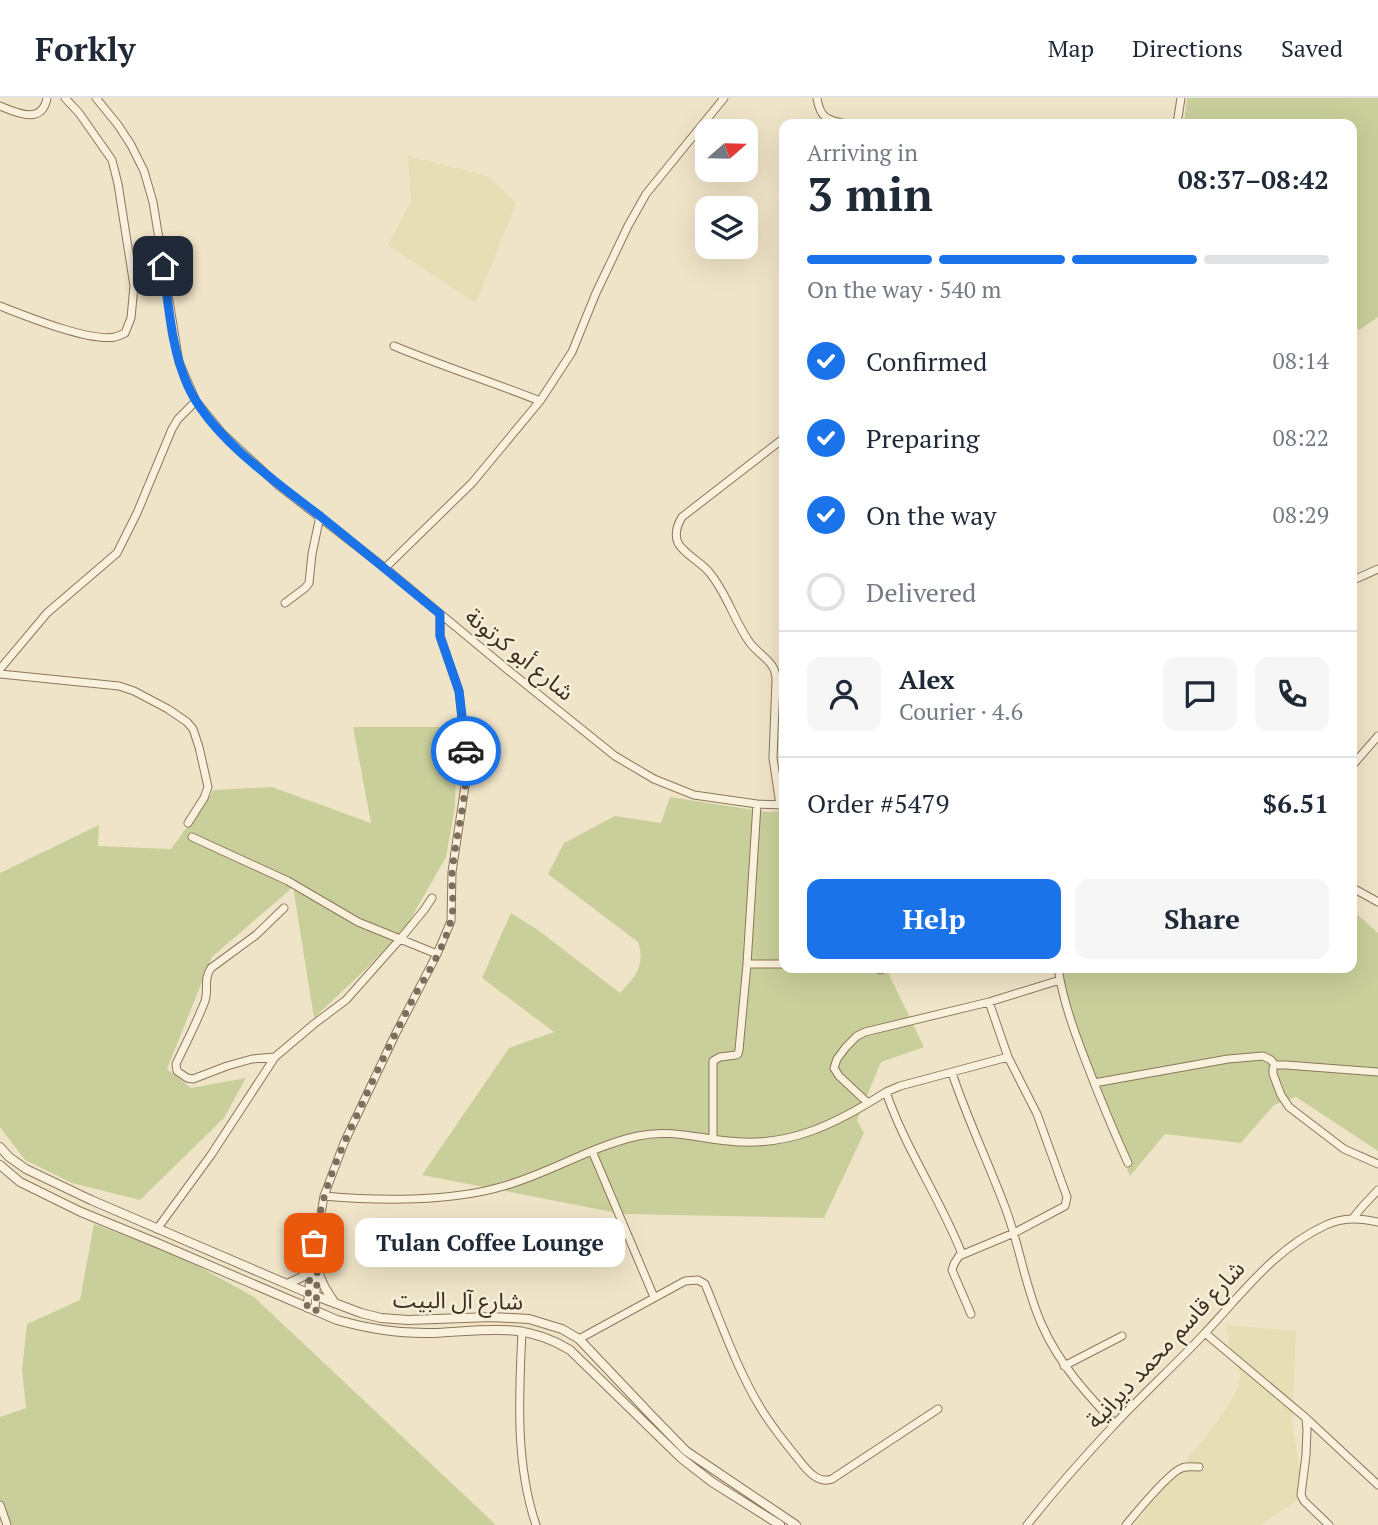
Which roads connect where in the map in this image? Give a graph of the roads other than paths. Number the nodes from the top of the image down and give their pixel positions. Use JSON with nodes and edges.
{"nodes":[{"id":1,"x":47,"y":98,"type":"edge"},
{"id":2,"x":65,"y":98,"type":"edge"},
{"id":3,"x":96,"y":98,"type":"edge"},
{"id":4,"x":724,"y":98,"type":"edge"},
{"id":5,"x":817,"y":98,"type":"edge"},
{"id":6,"x":1181,"y":98,"type":"edge"},
{"id":7,"x":0,"y":106,"type":"edge"},
{"id":8,"x":828,"y":119,"type":"edge"},
{"id":9,"x":1178,"y":119,"type":"edge"},
{"id":10,"x":0,"y":306,"type":"edge"},
{"id":11,"x":394,"y":346,"type":"dead end"},
{"id":12,"x":196,"y":401,"type":"junction"},
{"id":13,"x":540,"y":401,"type":"junction"},
{"id":14,"x":779,"y":442,"type":"edge"},
{"id":15,"x":320,"y":516,"type":"junction"},
{"id":16,"x":385,"y":568,"type":"junction"},
{"id":17,"x":1378,"y":569,"type":"edge"},
{"id":18,"x":1357,"y":578,"type":"edge"},
{"id":19,"x":285,"y":603,"type":"dead end"},
{"id":20,"x":440,"y":614,"type":"junction"},
{"id":21,"x":0,"y":671,"type":"edge"},
{"id":22,"x":1378,"y":736,"type":"edge"},
{"id":23,"x":1357,"y":760,"type":"edge"},
{"id":24,"x":779,"y":789,"type":"edge"},
{"id":25,"x":757,"y":804,"type":"junction"},
{"id":26,"x":779,"y":805,"type":"edge"},
{"id":27,"x":188,"y":823,"type":"dead end"},
{"id":28,"x":192,"y":837,"type":"dead end"},
{"id":29,"x":1357,"y":890,"type":"edge"},
{"id":30,"x":432,"y":898,"type":"dead end"},
{"id":31,"x":1378,"y":902,"type":"edge"},
{"id":32,"x":284,"y":908,"type":"dead end"},
{"id":33,"x":401,"y":938,"type":"junction"},
{"id":34,"x":438,"y":954,"type":"junction"},
{"id":35,"x":747,"y":964,"type":"junction"},
{"id":36,"x":779,"y":964,"type":"edge"},
{"id":37,"x":1059,"y":973,"type":"edge"},
{"id":38,"x":1060,"y":981,"type":"junction"},
{"id":39,"x":989,"y":1002,"type":"junction"},
{"id":40,"x":1009,"y":1057,"type":"junction"},
{"id":41,"x":275,"y":1058,"type":"junction"},
{"id":42,"x":1275,"y":1065,"type":"junction"},
{"id":43,"x":1378,"y":1072,"type":"edge"},
{"id":44,"x":952,"y":1073,"type":"junction"},
{"id":45,"x":1094,"y":1083,"type":"junction"},
{"id":46,"x":886,"y":1092,"type":"junction"},
{"id":47,"x":868,"y":1103,"type":"junction"},
{"id":48,"x":713,"y":1139,"type":"junction"},
{"id":49,"x":0,"y":1147,"type":"edge"},
{"id":50,"x":592,"y":1151,"type":"junction"},
{"id":51,"x":1128,"y":1163,"type":"dead end"},
{"id":52,"x":1378,"y":1164,"type":"edge"},
{"id":53,"x":0,"y":1165,"type":"edge"},
{"id":54,"x":1378,"y":1190,"type":"edge"},
{"id":55,"x":324,"y":1196,"type":"junction"},
{"id":56,"x":1353,"y":1218,"type":"junction"},
{"id":57,"x":1378,"y":1222,"type":"edge"},
{"id":58,"x":157,"y":1229,"type":"junction"},
{"id":59,"x":1014,"y":1233,"type":"junction"},
{"id":60,"x":962,"y":1254,"type":"junction"},
{"id":61,"x":314,"y":1269,"type":"junction"},
{"id":62,"x":288,"y":1284,"type":"junction"},
{"id":63,"x":312,"y":1295,"type":"junction"},
{"id":64,"x":654,"y":1297,"type":"junction"},
{"id":65,"x":336,"y":1304,"type":"junction"},
{"id":66,"x":311,"y":1310,"type":"junction"},
{"id":67,"x":971,"y":1314,"type":"dead end"},
{"id":68,"x":522,"y":1331,"type":"junction"},
{"id":69,"x":1205,"y":1333,"type":"junction"},
{"id":70,"x":1122,"y":1336,"type":"dead end"},
{"id":71,"x":579,"y":1339,"type":"junction"},
{"id":72,"x":1064,"y":1366,"type":"junction"},
{"id":73,"x":938,"y":1409,"type":"dead end"},
{"id":74,"x":1306,"y":1418,"type":"junction"},
{"id":75,"x":1115,"y":1424,"type":"junction"},
{"id":76,"x":1199,"y":1467,"type":"dead end"},
{"id":77,"x":1378,"y":1485,"type":"edge"},
{"id":78,"x":0,"y":1505,"type":"edge"},
{"id":79,"x":7,"y":1525,"type":"edge"},
{"id":80,"x":536,"y":1525,"type":"edge"},
{"id":81,"x":780,"y":1525,"type":"edge"},
{"id":82,"x":796,"y":1525,"type":"edge"},
{"id":83,"x":1027,"y":1525,"type":"edge"},
{"id":84,"x":1126,"y":1525,"type":"edge"},
{"id":85,"x":1329,"y":1525,"type":"edge"}],
"edges":[{"from":1,"to":7,"type":"street"},
{"from":2,"to":10,"type":"street"},
{"from":3,"to":12,"type":"street","name":"شارع أبو كرتونة"},
{"from":4,"to":13,"type":"street"},
{"from":5,"to":8,"type":"street"},
{"from":6,"to":9,"type":"street"},
{"from":11,"to":13,"type":"street"},
{"from":12,"to":15,"type":"street","name":"شارع أبو كرتونة"},
{"from":12,"to":21,"type":"street"},
{"from":13,"to":16,"type":"street"},
{"from":14,"to":24,"type":"street"},
{"from":15,"to":16,"type":"street","name":"شارع أبو كرتونة"},
{"from":15,"to":19,"type":"street"},
{"from":16,"to":20,"type":"street","name":"شارع أبو كرتونة"},
{"from":17,"to":18,"type":"street"},
{"from":20,"to":25,"type":"street","name":"شارع أبو كرتونة"},
{"from":20,"to":34,"type":"street"},
{"from":21,"to":27,"type":"street"},
{"from":22,"to":23,"type":"street"},
{"from":25,"to":26,"type":"street","name":"شارع أبو كرتونة"},
{"from":25,"to":35,"type":"street"},
{"from":28,"to":33,"type":"street"},
{"from":29,"to":31,"type":"street"},
{"from":30,"to":33,"type":"street"},
{"from":32,"to":41,"type":"street"},
{"from":33,"to":34,"type":"street"},
{"from":33,"to":41,"type":"street"},
{"from":34,"to":55,"type":"street"},
{"from":35,"to":36,"type":"street"},
{"from":35,"to":48,"type":"street"},
{"from":37,"to":38,"type":"street"},
{"from":38,"to":39,"type":"street"},
{"from":38,"to":45,"type":"street"},
{"from":39,"to":40,"type":"street"},
{"from":39,"to":47,"type":"street"},
{"from":40,"to":44,"type":"street"},
{"from":40,"to":59,"type":"street"},
{"from":41,"to":58,"type":"street"},
{"from":42,"to":43,"type":"street"},
{"from":42,"to":45,"type":"street"},
{"from":42,"to":52,"type":"street"},
{"from":44,"to":46,"type":"street"},
{"from":44,"to":59,"type":"street"},
{"from":45,"to":51,"type":"street"},
{"from":46,"to":47,"type":"street"},
{"from":46,"to":60,"type":"street"},
{"from":47,"to":48,"type":"street"},
{"from":48,"to":50,"type":"street"},
{"from":49,"to":58,"type":"street","name":"شارع آل البيت"},
{"from":50,"to":55,"type":"street"},
{"from":50,"to":64,"type":"street"},
{"from":53,"to":66,"type":"street","name":"شارع آل البيت"},
{"from":54,"to":56,"type":"street"},
{"from":55,"to":61,"type":"street"},
{"from":56,"to":57,"type":"street"},
{"from":56,"to":69,"type":"street","name":"شارع قاسم محمد ديرانية"},
{"from":58,"to":62,"type":"street","name":"شارع آل البيت"},
{"from":59,"to":60,"type":"street"},
{"from":59,"to":72,"type":"street"},
{"from":60,"to":67,"type":"street"},
{"from":61,"to":62,"type":"street"},
{"from":61,"to":63,"type":"street"},
{"from":61,"to":65,"type":"street"},
{"from":62,"to":63,"type":"street","name":"شارع آل البيت"},
{"from":63,"to":65,"type":"street","name":"شارع آل البيت"},
{"from":63,"to":66,"type":"street"},
{"from":64,"to":71,"type":"street"},
{"from":64,"to":73,"type":"street"},
{"from":65,"to":71,"type":"street","name":"شارع آل البيت"},
{"from":66,"to":68,"type":"street","name":"شارع آل البيت"},
{"from":68,"to":80,"type":"street"},
{"from":68,"to":81,"type":"street","name":"شارع آل البيت"},
{"from":69,"to":74,"type":"street"},
{"from":69,"to":75,"type":"street","name":"شارع قاسم محمد ديرانية"},
{"from":70,"to":72,"type":"street"},
{"from":71,"to":82,"type":"street","name":"شارع آل البيت"},
{"from":72,"to":75,"type":"street"},
{"from":74,"to":77,"type":"street"},
{"from":74,"to":85,"type":"street"},
{"from":75,"to":83,"type":"street","name":"شارع قاسم محمد ديرانية"},
{"from":76,"to":84,"type":"street"},
{"from":78,"to":79,"type":"street"}]}
